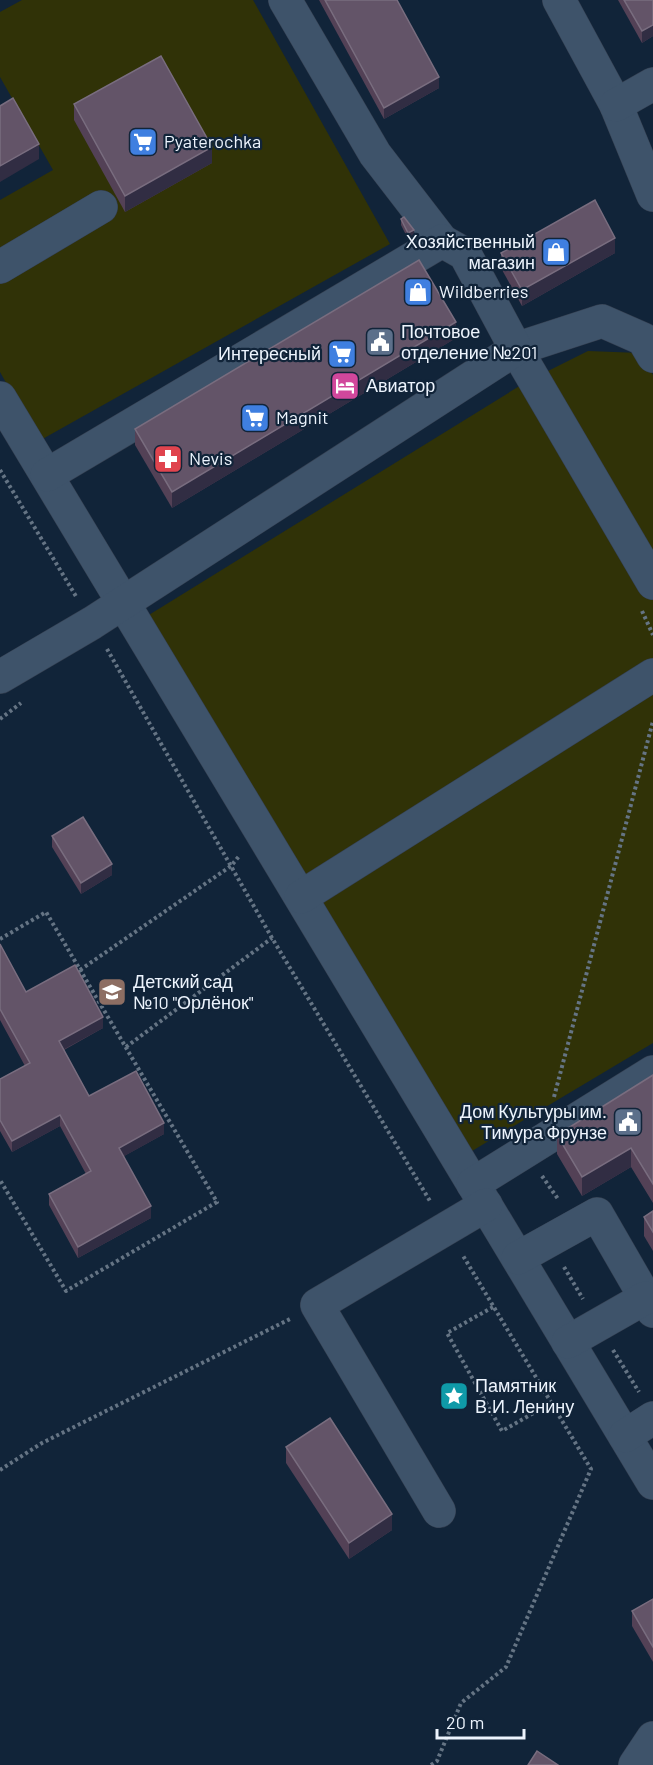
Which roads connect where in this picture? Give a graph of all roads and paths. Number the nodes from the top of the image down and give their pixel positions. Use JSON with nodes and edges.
{"nodes":[{"id":1,"x":285,"y":0,"type":"edge"},
{"id":2,"x":559,"y":0,"type":"edge"},
{"id":3,"x":653,"y":84,"type":"edge"},
{"id":4,"x":616,"y":105,"type":"junction"},
{"id":5,"x":653,"y":195,"type":"edge"},
{"id":6,"x":101,"y":207,"type":"dead end"},
{"id":7,"x":442,"y":241,"type":"junction"},
{"id":8,"x":0,"y":267,"type":"edge"},
{"id":9,"x":516,"y":348,"type":"junction"},
{"id":10,"x":653,"y":356,"type":"edge"},
{"id":11,"x":0,"y":398,"type":"edge"},
{"id":12,"x":0,"y":470,"type":"edge"},
{"id":13,"x":47,"y":475,"type":"junction"},
{"id":14,"x":653,"y":584,"type":"edge"},
{"id":15,"x":123,"y":602,"type":"junction"},
{"id":16,"x":92,"y":623,"type":"junction"},
{"id":17,"x":653,"y":675,"type":"edge"},
{"id":18,"x":0,"y":676,"type":"edge"},
{"id":19,"x":653,"y":721,"type":"edge"},
{"id":20,"x":262,"y":832,"type":"junction"},
{"id":21,"x":231,"y":866,"type":"junction"},
{"id":22,"x":301,"y":897,"type":"junction"},
{"id":23,"x":272,"y":938,"type":"junction"},
{"id":24,"x":0,"y":939,"type":"edge"},
{"id":25,"x":80,"y":970,"type":"junction"},
{"id":26,"x":126,"y":1047,"type":"junction"},
{"id":27,"x":653,"y":1072,"type":"edge"},
{"id":28,"x":543,"y":1140,"type":"junction"},
{"id":29,"x":0,"y":1180,"type":"edge"},
{"id":30,"x":479,"y":1194,"type":"junction"},
{"id":31,"x":577,"y":1225,"type":"junction"},
{"id":32,"x":446,"y":1228,"type":"junction"},
{"id":33,"x":518,"y":1258,"type":"junction"},
{"id":34,"x":317,"y":1305,"type":"junction"},
{"id":35,"x":649,"y":1305,"type":"edge"},
{"id":36,"x":493,"y":1307,"type":"junction"},
{"id":37,"x":568,"y":1342,"type":"junction"},
{"id":38,"x":551,"y":1403,"type":"junction"},
{"id":39,"x":653,"y":1419,"type":"edge"},
{"id":40,"x":625,"y":1436,"type":"junction"},
{"id":41,"x":0,"y":1470,"type":"edge"},
{"id":42,"x":653,"y":1483,"type":"edge"},
{"id":43,"x":439,"y":1511,"type":"dead end"},
{"id":44,"x":653,"y":1738,"type":"edge"},
{"id":45,"x":431,"y":1765,"type":"edge"},
{"id":46,"x":635,"y":1765,"type":"edge"}],
"edges":[{"from":1,"to":7,"type":"street"},
{"from":2,"to":4,"type":"street"},
{"from":3,"to":4,"type":"street"},
{"from":4,"to":5,"type":"street"},
{"from":6,"to":8,"type":"street"},
{"from":7,"to":9,"type":"street"},
{"from":7,"to":13,"type":"street"},
{"from":9,"to":10,"type":"street"},
{"from":9,"to":14,"type":"street"},
{"from":9,"to":15,"type":"street"},
{"from":11,"to":13,"type":"street"},
{"from":12,"to":16,"type":"path"},
{"from":13,"to":15,"type":"street"},
{"from":15,"to":16,"type":"street"},
{"from":15,"to":20,"type":"street"},
{"from":16,"to":18,"type":"street"},
{"from":16,"to":21,"type":"path"},
{"from":17,"to":22,"type":"street"},
{"from":19,"to":28,"type":"path"},
{"from":20,"to":21,"type":"path"},
{"from":20,"to":22,"type":"street"},
{"from":21,"to":23,"type":"path"},
{"from":21,"to":25,"type":"path"},
{"from":22,"to":30,"type":"street"},
{"from":23,"to":26,"type":"path"},
{"from":23,"to":32,"type":"path"},
{"from":24,"to":25,"type":"path"},
{"from":25,"to":26,"type":"path"},
{"from":26,"to":29,"type":"path"},
{"from":27,"to":28,"type":"street"},
{"from":28,"to":30,"type":"street"},
{"from":28,"to":31,"type":"path"},
{"from":30,"to":32,"type":"street"},
{"from":30,"to":33,"type":"street"},
{"from":31,"to":33,"type":"street"},
{"from":31,"to":35,"type":"street"},
{"from":32,"to":34,"type":"street"},
{"from":32,"to":36,"type":"path"},
{"from":33,"to":37,"type":"street"},
{"from":34,"to":41,"type":"path"},
{"from":34,"to":43,"type":"street"},
{"from":35,"to":37,"type":"street"},
{"from":36,"to":38,"type":"path"},
{"from":36,"to":38,"type":"path"},
{"from":37,"to":40,"type":"street"},
{"from":38,"to":45,"type":"path"},
{"from":39,"to":40,"type":"street"},
{"from":40,"to":42,"type":"street"},
{"from":44,"to":46,"type":"street"}]}
